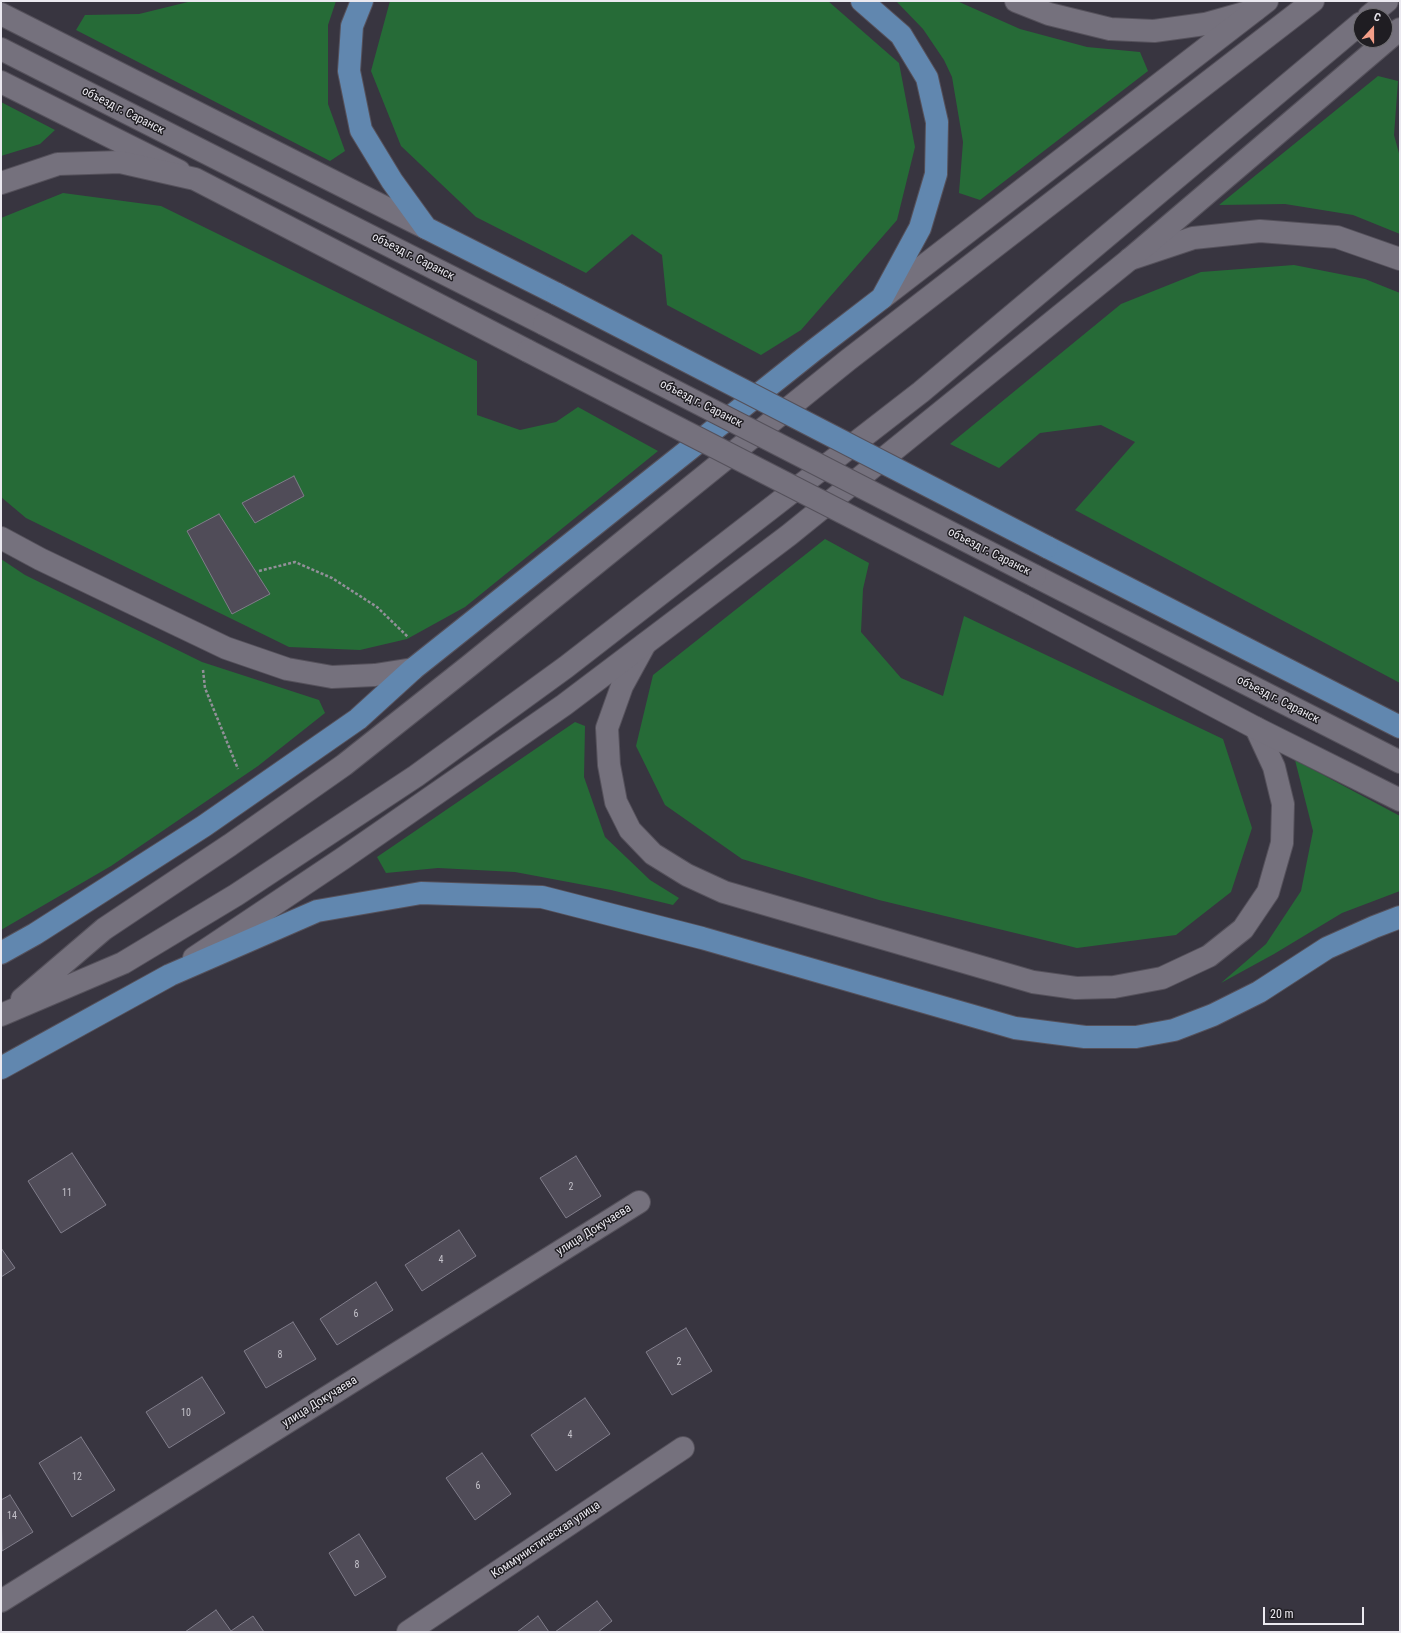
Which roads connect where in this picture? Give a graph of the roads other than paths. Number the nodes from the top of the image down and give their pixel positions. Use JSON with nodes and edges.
{"nodes":[{"id":1,"x":362,"y":1,"type":"edge"},
{"id":2,"x":862,"y":1,"type":"edge"},
{"id":3,"x":1016,"y":1,"type":"edge"},
{"id":4,"x":1313,"y":1,"type":"edge"},
{"id":5,"x":1387,"y":1,"type":"edge"},
{"id":6,"x":1261,"y":5,"type":"edge"},
{"id":7,"x":1379,"y":8,"type":"edge"},
{"id":8,"x":1,"y":14,"type":"edge"},
{"id":9,"x":1400,"y":29,"type":"edge"},
{"id":10,"x":1353,"y":30,"type":"edge"},
{"id":11,"x":1,"y":49,"type":"edge"},
{"id":12,"x":1,"y":82,"type":"edge"},
{"id":13,"x":195,"y":179,"type":"junction"},
{"id":14,"x":1,"y":183,"type":"edge"},
{"id":15,"x":426,"y":228,"type":"junction"},
{"id":16,"x":1130,"y":259,"type":"junction"},
{"id":17,"x":1400,"y":259,"type":"edge"},
{"id":18,"x":882,"y":298,"type":"junction"},
{"id":19,"x":1,"y":538,"type":"edge"},
{"id":20,"x":645,"y":644,"type":"junction"},
{"id":21,"x":420,"y":663,"type":"junction"},
{"id":22,"x":1400,"y":726,"type":"edge"},
{"id":23,"x":1256,"y":728,"type":"junction"},
{"id":24,"x":1400,"y":762,"type":"edge"},
{"id":25,"x":1400,"y":800,"type":"edge"},
{"id":26,"x":1400,"y":918,"type":"edge"},
{"id":27,"x":1,"y":952,"type":"edge"},
{"id":28,"x":170,"y":974,"type":"junction"},
{"id":29,"x":4,"y":1014,"type":"edge"},
{"id":30,"x":1,"y":1068,"type":"edge"},
{"id":31,"x":639,"y":1202,"type":"dead end"},
{"id":32,"x":683,"y":1448,"type":"dead end"},
{"id":33,"x":1,"y":1601,"type":"edge"},
{"id":34,"x":408,"y":1632,"type":"edge"}],
"edges":[{"from":1,"to":15,"type":"main road"},
{"from":2,"to":18,"type":"main road"},
{"from":3,"to":6,"type":"main road"},
{"from":4,"to":29,"type":"main road"},
{"from":5,"to":7,"type":"main road"},
{"from":6,"to":18,"type":"main road"},
{"from":8,"to":15,"type":"main road"},
{"from":9,"to":16,"type":"main road"},
{"from":10,"to":29,"type":"main road"},
{"from":11,"to":24,"type":"main road","name":"объезд г. Саранск","bridge":true},
{"from":12,"to":13,"type":"main road"},
{"from":13,"to":14,"type":"main road"},
{"from":13,"to":23,"type":"main road","bridge":true},
{"from":15,"to":22,"type":"main road","bridge":true},
{"from":16,"to":17,"type":"main road"},
{"from":16,"to":20,"type":"main road"},
{"from":18,"to":21,"type":"main road"},
{"from":19,"to":21,"type":"main road"},
{"from":20,"to":23,"type":"main road"},
{"from":20,"to":28,"type":"main road"},
{"from":21,"to":27,"type":"main road"},
{"from":23,"to":25,"type":"main road"},
{"from":26,"to":28,"type":"main road"},
{"from":28,"to":30,"type":"main road"},
{"from":31,"to":33,"type":"main road","name":"улица Докучаева"},
{"from":32,"to":34,"type":"main road","name":"Коммунистическая улица"}]}
